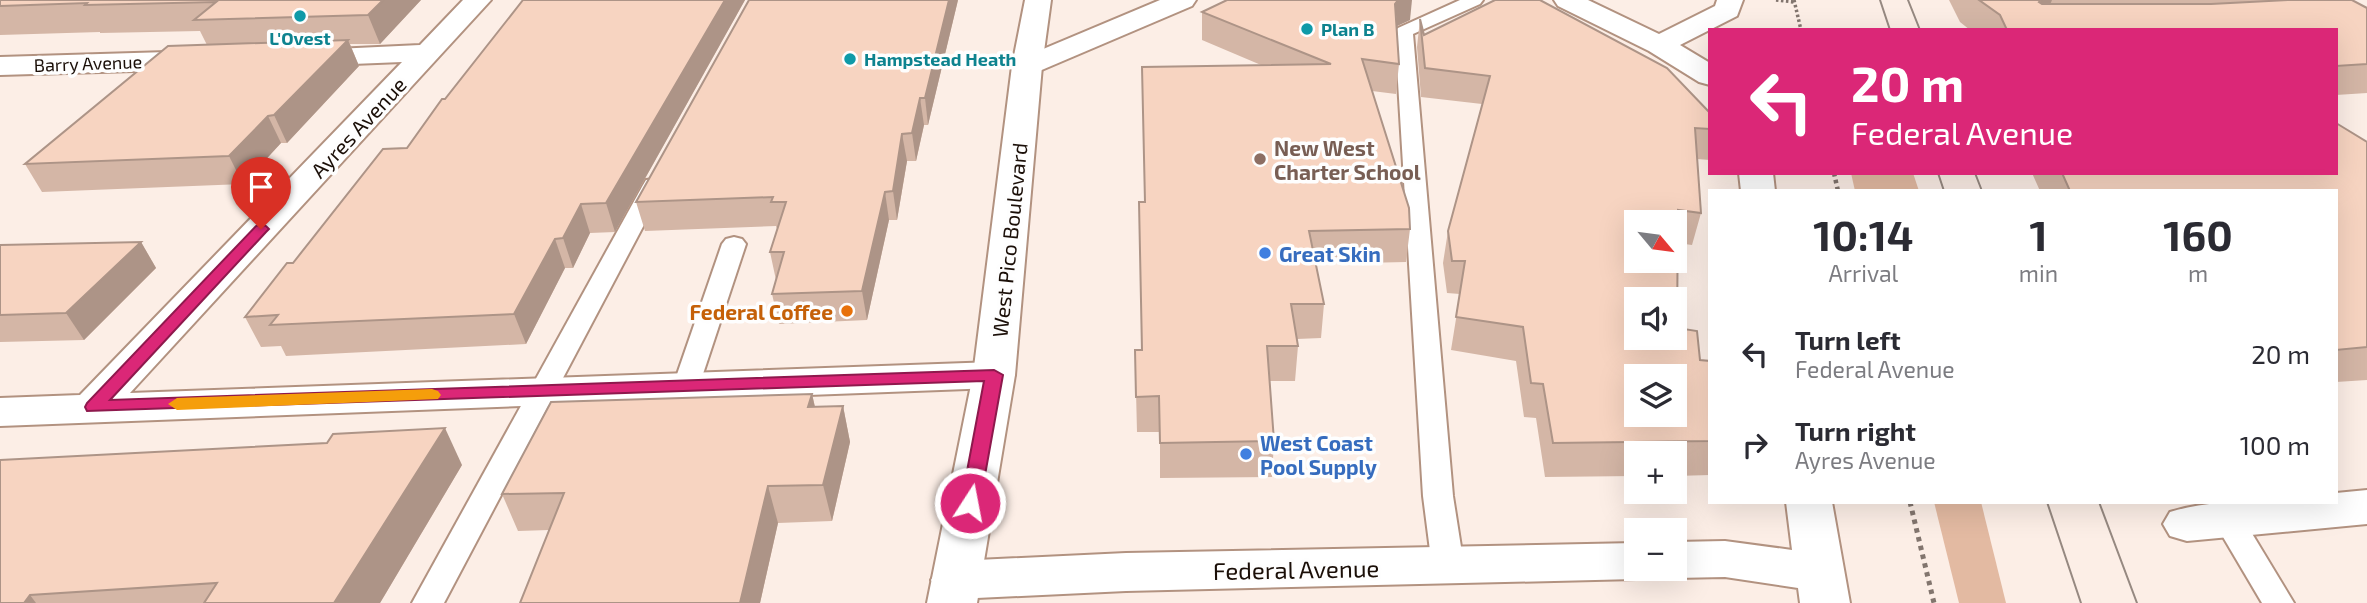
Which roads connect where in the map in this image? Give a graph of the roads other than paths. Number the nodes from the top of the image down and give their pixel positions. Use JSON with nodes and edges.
{"nodes":[{"id":1,"x":478,"y":0,"type":"edge"},
{"id":2,"x":1038,"y":0,"type":"edge"},
{"id":3,"x":1183,"y":0,"type":"edge"},
{"id":4,"x":1474,"y":0,"type":"edge"},
{"id":5,"x":1567,"y":0,"type":"edge"},
{"id":6,"x":1730,"y":0,"type":"edge"},
{"id":7,"x":1659,"y":45,"type":"junction"},
{"id":8,"x":427,"y":53,"type":"junction"},
{"id":9,"x":271,"y":58,"type":"edge"},
{"id":10,"x":230,"y":59,"type":"edge"},
{"id":11,"x":0,"y":66,"type":"edge"},
{"id":12,"x":1027,"y":66,"type":"junction"},
{"id":13,"x":1708,"y":75,"type":"edge"},
{"id":14,"x":663,"y":170,"type":"edge"},
{"id":15,"x":734,"y":244,"type":"dead end"},
{"id":16,"x":994,"y":375,"type":"junction"},
{"id":17,"x":685,"y":386,"type":"junction"},
{"id":18,"x":542,"y":391,"type":"junction"},
{"id":19,"x":93,"y":407,"type":"junction"},
{"id":20,"x":0,"y":412,"type":"edge"},
{"id":21,"x":1809,"y":504,"type":"edge"},
{"id":22,"x":2367,"y":507,"type":"edge"},
{"id":23,"x":2207,"y":522,"type":"joint"},
{"id":24,"x":1687,"y":560,"type":"edge"},
{"id":25,"x":1624,"y":561,"type":"edge"},
{"id":26,"x":1448,"y":566,"type":"junction"},
{"id":27,"x":1823,"y":588,"type":"edge"},
{"id":28,"x":954,"y":592,"type":"edge"},
{"id":29,"x":428,"y":603,"type":"edge"},
{"id":30,"x":2278,"y":603,"type":"edge"}],
"edges":[{"from":1,"to":8,"type":"street","name":"Ayres Avenue"},
{"from":2,"to":12,"type":"street","name":"West Pico Boulevard"},
{"from":3,"to":12,"type":"street"},
{"from":4,"to":26,"type":"lane"},
{"from":5,"to":7,"type":"street"},
{"from":6,"to":7,"type":"street"},
{"from":7,"to":13,"type":"street"},
{"from":8,"to":9,"type":"street"},
{"from":8,"to":19,"type":"street","name":"Ayres Avenue"},
{"from":10,"to":11,"type":"street","name":"Barry Avenue"},
{"from":12,"to":16,"type":"street","name":"West Pico Boulevard"},
{"from":14,"to":18,"type":"lane"},
{"from":15,"to":17,"type":"lane"},
{"from":16,"to":17,"type":"street"},
{"from":16,"to":28,"type":"street","name":"West Pico Boulevard"},
{"from":17,"to":18,"type":"street"},
{"from":18,"to":19,"type":"street"},
{"from":18,"to":29,"type":"lane"},
{"from":19,"to":20,"type":"street"},
{"from":21,"to":27,"type":"street"},
{"from":22,"to":23,"type":"street"},
{"from":23,"to":30,"type":"lane"},
{"from":24,"to":27,"type":"street"},
{"from":25,"to":26,"type":"street","name":"Federal Avenue"},
{"from":26,"to":28,"type":"street","name":"Federal Avenue"}]}
